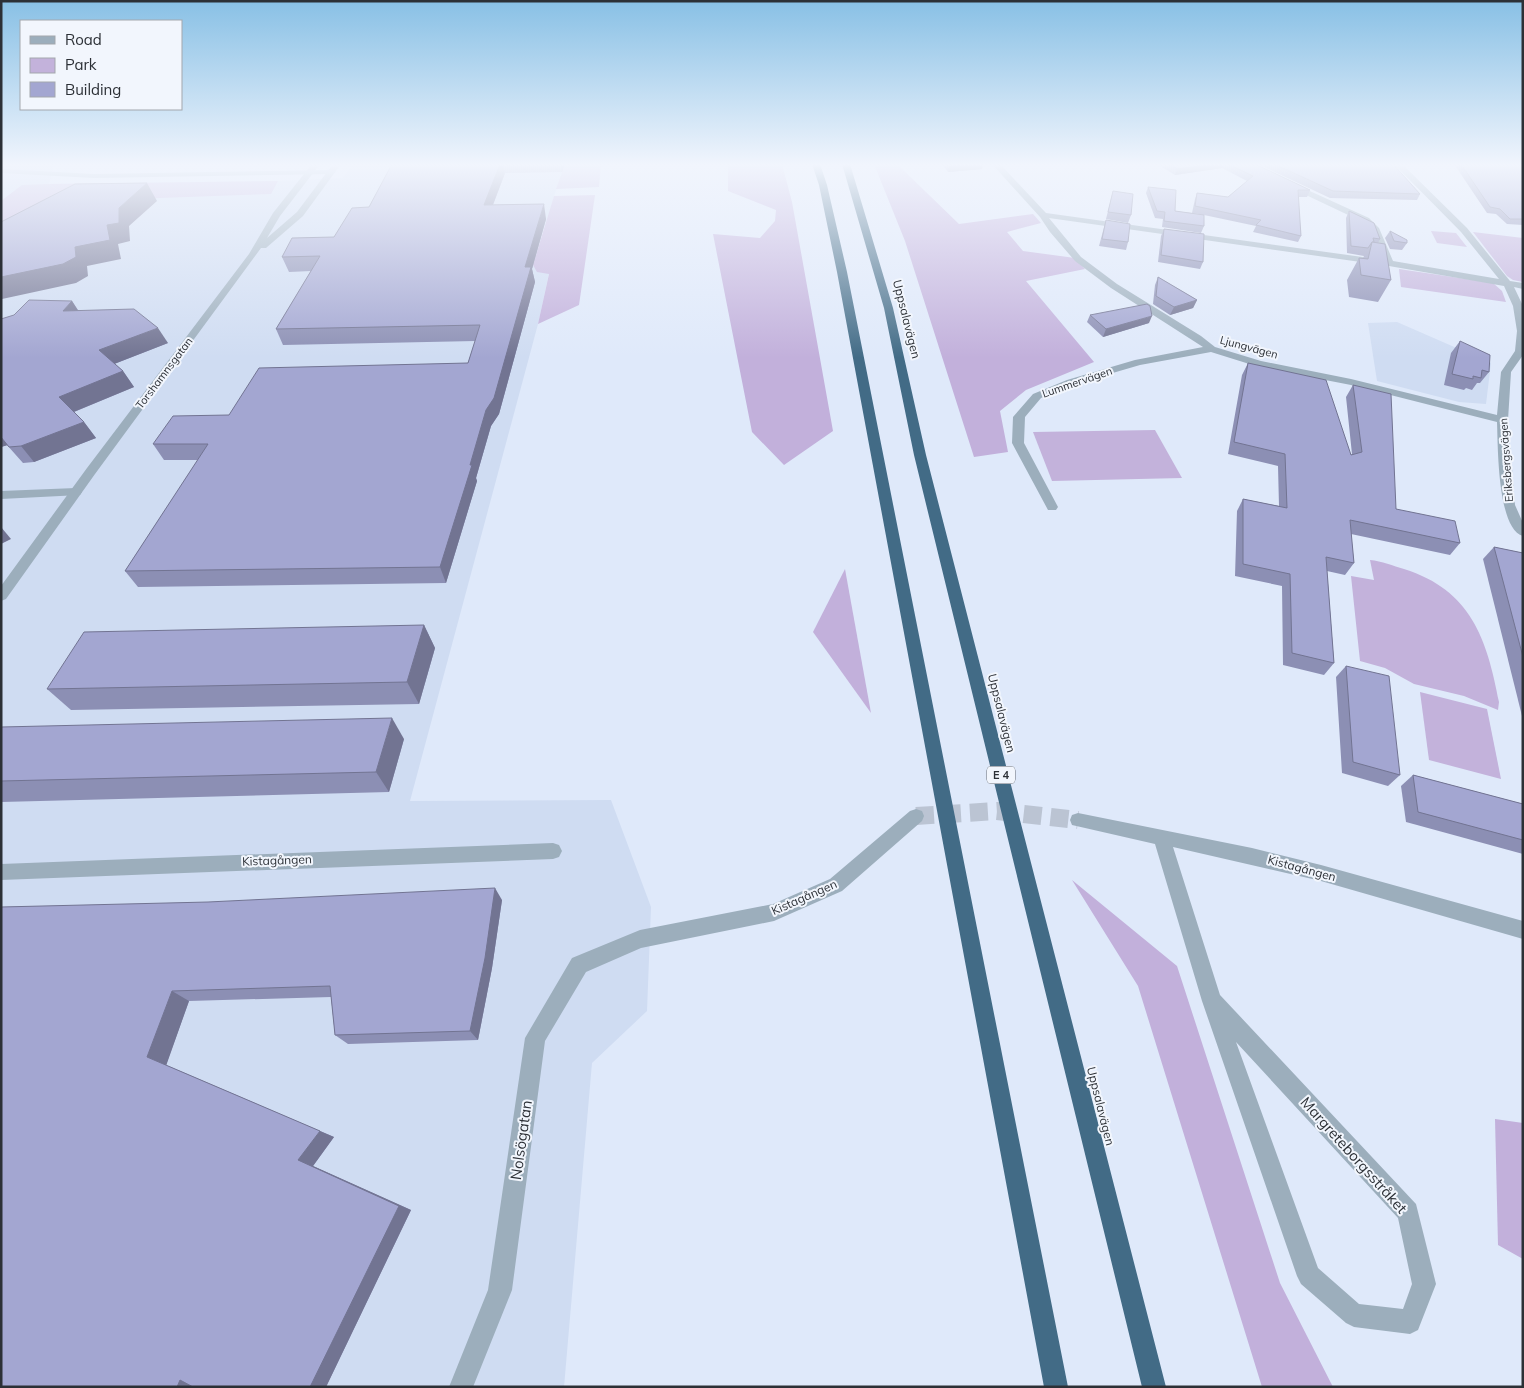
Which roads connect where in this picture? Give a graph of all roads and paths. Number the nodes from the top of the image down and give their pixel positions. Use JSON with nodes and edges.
{"nodes":[{"id":1,"x":268,"y":229,"type":"edge"},
{"id":2,"x":283,"y":229,"type":"edge"},
{"id":3,"x":832,"y":229,"type":"edge"},
{"id":4,"x":865,"y":229,"type":"edge"},
{"id":5,"x":1052,"y":229,"type":"edge"},
{"id":6,"x":1147,"y":229,"type":"edge"},
{"id":7,"x":1375,"y":229,"type":"edge"},
{"id":8,"x":1463,"y":229,"type":"edge"},
{"id":9,"x":253,"y":255,"type":"junction"},
{"id":10,"x":1389,"y":263,"type":"junction"},
{"id":11,"x":1508,"y":284,"type":"junction"},
{"id":12,"x":1523,"y":286,"type":"edge"},
{"id":13,"x":1211,"y":349,"type":"junction"},
{"id":14,"x":1502,"y":420,"type":"junction"},
{"id":15,"x":76,"y":492,"type":"junction"},
{"id":16,"x":1,"y":495,"type":"edge"},
{"id":17,"x":1052,"y":507,"type":"dead end"},
{"id":18,"x":1523,"y":532,"type":"edge"},
{"id":19,"x":1,"y":596,"type":"edge"},
{"id":20,"x":916,"y":816,"type":"tunnel mouth"},
{"id":21,"x":1078,"y":820,"type":"tunnel mouth"},
{"id":22,"x":1162,"y":838,"type":"junction"},
{"id":23,"x":553,"y":851,"type":"dead end"},
{"id":24,"x":1,"y":872,"type":"edge"},
{"id":25,"x":1523,"y":930,"type":"edge"},
{"id":26,"x":640,"y":939,"type":"joint"},
{"id":27,"x":1212,"y":1001,"type":"junction"},
{"id":28,"x":461,"y":1387,"type":"edge"},
{"id":29,"x":1056,"y":1387,"type":"edge"},
{"id":30,"x":1154,"y":1387,"type":"edge"}],
"edges":[{"from":1,"to":9,"type":"street","name":"Torshamnsgatan"},
{"from":2,"to":9,"type":"street","name":"Torshamnsgatan"},
{"from":3,"to":29,"type":"highway"},
{"from":4,"to":30,"type":"highway","name":"Uppsalavägen","number":"E 4"},
{"from":5,"to":13,"type":"street","name":"Ljungvägen"},
{"from":6,"to":10,"type":"street"},
{"from":7,"to":10,"type":"street"},
{"from":8,"to":11,"type":"street","name":"Eriksbergsvägen"},
{"from":9,"to":15,"type":"street","name":"Torshamnsgatan"},
{"from":10,"to":11,"type":"street"},
{"from":11,"to":12,"type":"street"},
{"from":11,"to":14,"type":"street","name":"Eriksbergsvägen"},
{"from":13,"to":14,"type":"street","name":"Ljungvägen"},
{"from":13,"to":17,"type":"street","name":"Lummervägen"},
{"from":14,"to":18,"type":"street","name":"Eriksbergsvägen"},
{"from":15,"to":16,"type":"street"},
{"from":15,"to":19,"type":"street","name":"Torshamnsgatan"},
{"from":20,"to":26,"type":"street","name":"Kistagången"},
{"from":21,"to":22,"type":"street","name":"Kistagången"},
{"from":22,"to":25,"type":"street","name":"Kistagången"},
{"from":22,"to":27,"type":"street","name":"Margreteborgsstråket"},
{"from":23,"to":24,"type":"street","name":"Kistagången"},
{"from":26,"to":28,"type":"street","name":"Nolsögatan"},
{"from":27,"to":27,"type":"street","name":"Margreteborgsstråket"}]}
